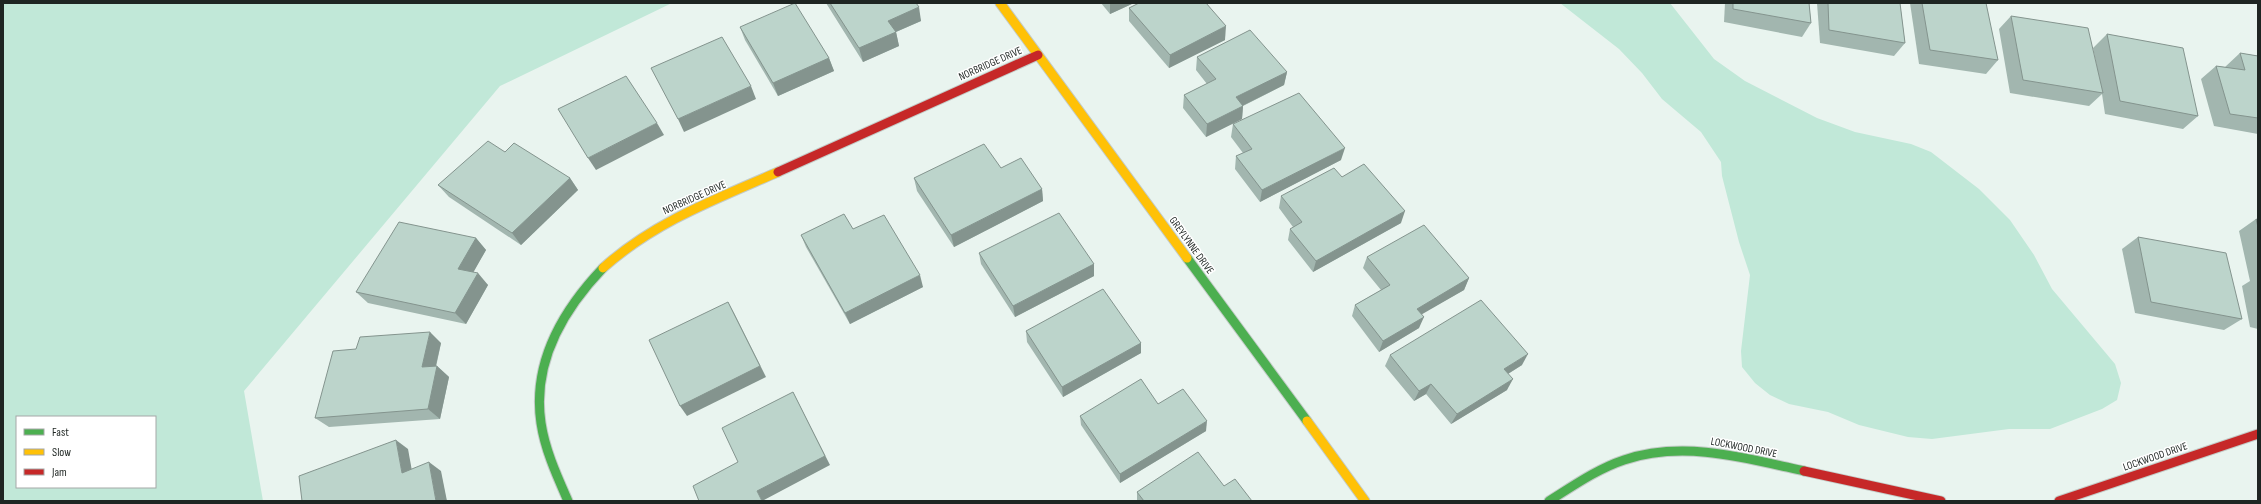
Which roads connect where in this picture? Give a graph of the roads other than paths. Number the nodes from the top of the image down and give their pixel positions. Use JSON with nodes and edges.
{"nodes":[{"id":1,"x":1000,"y":3,"type":"edge"},
{"id":2,"x":1038,"y":55,"type":"junction"},
{"id":3,"x":2258,"y":434,"type":"edge"},
{"id":4,"x":568,"y":501,"type":"edge"},
{"id":5,"x":1365,"y":501,"type":"edge"},
{"id":6,"x":1549,"y":501,"type":"edge"},
{"id":7,"x":1942,"y":501,"type":"edge"},
{"id":8,"x":2059,"y":501,"type":"edge"}],
"edges":[{"from":1,"to":2,"type":"street","name":"GREYLYNNE DRIVE"},
{"from":2,"to":4,"type":"street","name":"NORBRIDGE DRIVE"},
{"from":2,"to":5,"type":"street","name":"GREYLYNNE DRIVE"},
{"from":3,"to":8,"type":"street","name":"LOCKWOOD DRIVE"},
{"from":6,"to":7,"type":"street","name":"LOCKWOOD DRIVE"}]}
